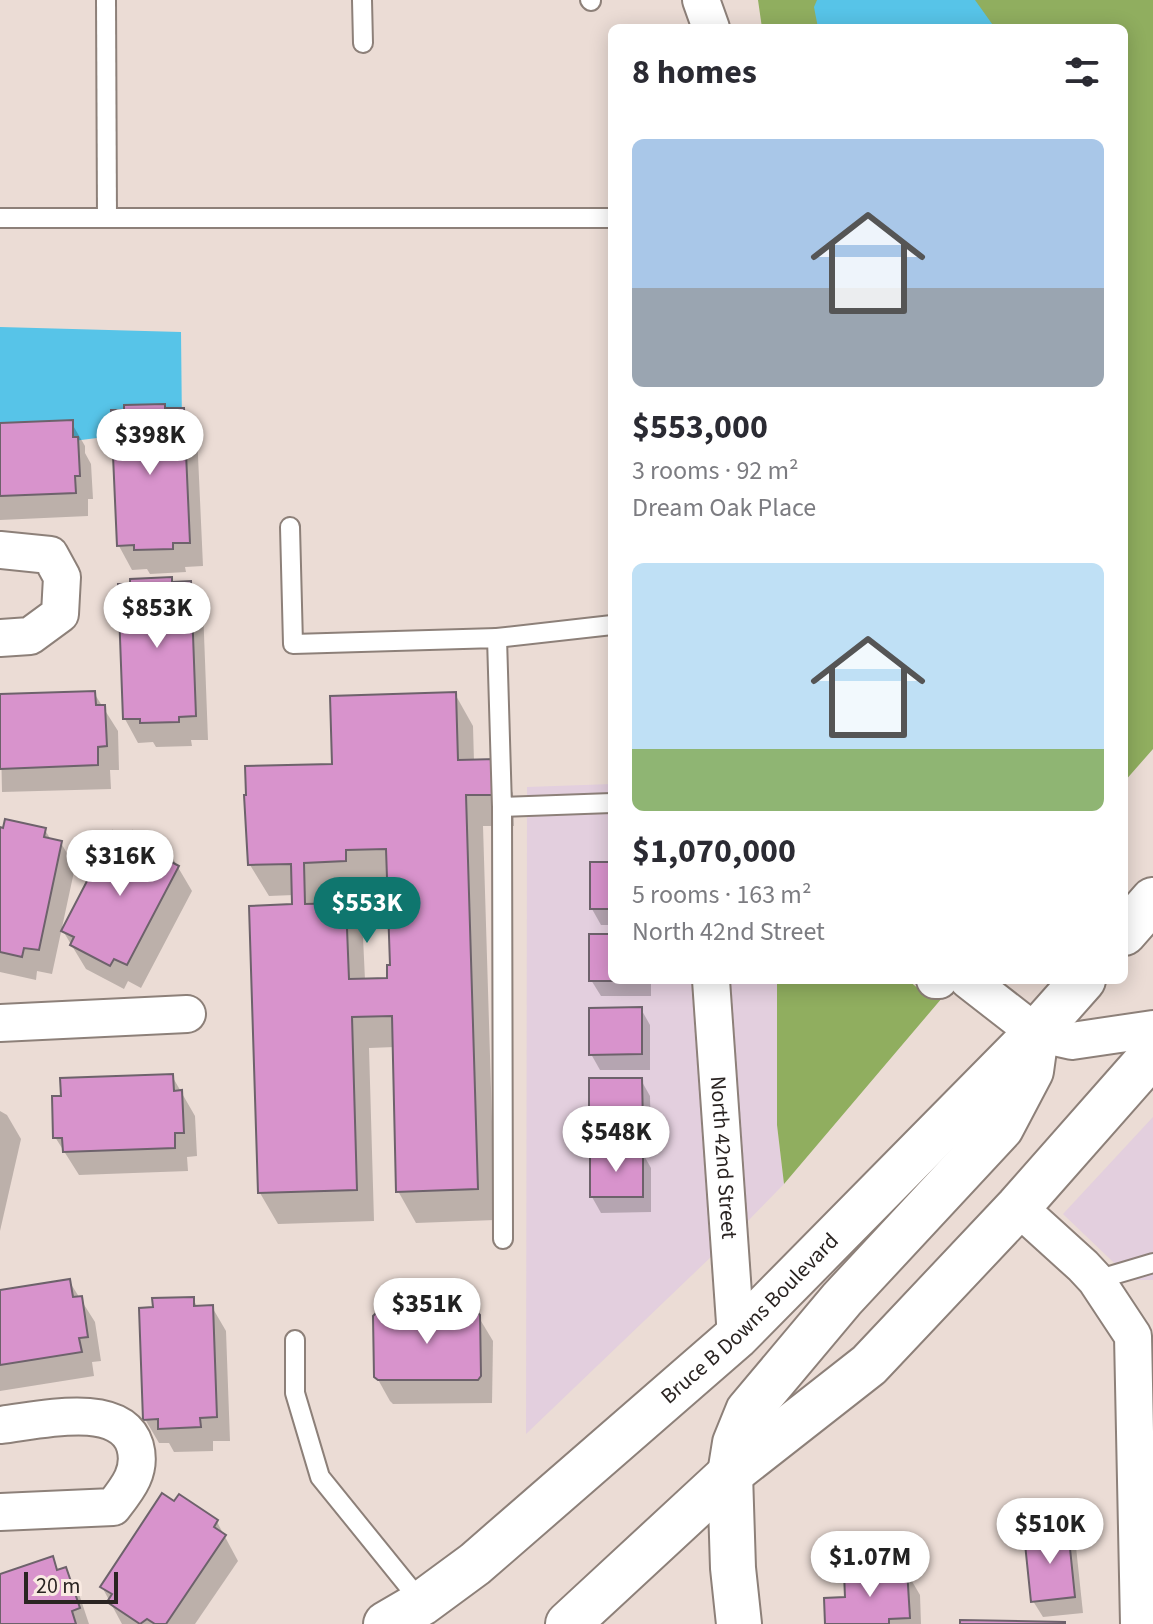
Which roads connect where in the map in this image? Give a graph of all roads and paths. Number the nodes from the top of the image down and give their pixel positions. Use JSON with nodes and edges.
{"nodes":[{"id":1,"x":106,"y":0,"type":"edge"},
{"id":2,"x":362,"y":0,"type":"edge"},
{"id":3,"x":701,"y":0,"type":"edge"},
{"id":4,"x":710,"y":24,"type":"edge"},
{"id":5,"x":363,"y":43,"type":"dead end"},
{"id":6,"x":0,"y":218,"type":"edge"},
{"id":7,"x":107,"y":218,"type":"junction"},
{"id":8,"x":608,"y":218,"type":"edge"},
{"id":9,"x":290,"y":527,"type":"dead end"},
{"id":10,"x":0,"y":550,"type":"edge"},
{"id":11,"x":608,"y":625,"type":"edge"},
{"id":12,"x":0,"y":638,"type":"edge"},
{"id":13,"x":497,"y":638,"type":"junction"},
{"id":14,"x":608,"y":803,"type":"edge"},
{"id":15,"x":502,"y":807,"type":"junction"},
{"id":16,"x":1153,"y":900,"type":"edge"},
{"id":17,"x":1128,"y":928,"type":"edge"},
{"id":18,"x":711,"y":984,"type":"edge"},
{"id":19,"x":973,"y":984,"type":"edge"},
{"id":20,"x":1079,"y":984,"type":"edge"},
{"id":21,"x":187,"y":1014,"type":"dead end"},
{"id":22,"x":0,"y":1023,"type":"edge"},
{"id":23,"x":1153,"y":1029,"type":"edge"},
{"id":24,"x":1036,"y":1033,"type":"junction"},
{"id":25,"x":1153,"y":1054,"type":"edge"},
{"id":26,"x":1018,"y":1207,"type":"junction"},
{"id":27,"x":503,"y":1239,"type":"dead end"},
{"id":28,"x":1153,"y":1263,"type":"edge"},
{"id":29,"x":1096,"y":1280,"type":"junction"},
{"id":30,"x":736,"y":1337,"type":"junction"},
{"id":31,"x":295,"y":1340,"type":"dead end"},
{"id":32,"x":0,"y":1425,"type":"edge"},
{"id":33,"x":730,"y":1474,"type":"junction"},
{"id":34,"x":0,"y":1512,"type":"edge"},
{"id":35,"x":404,"y":1613,"type":"edge"},
{"id":36,"x":568,"y":1624,"type":"edge"},
{"id":37,"x":739,"y":1624,"type":"edge"},
{"id":38,"x":1139,"y":1624,"type":"edge"}],
"edges":[{"from":1,"to":7,"type":"lane"},
{"from":2,"to":5,"type":"lane"},
{"from":3,"to":4,"type":"street"},
{"from":6,"to":7,"type":"lane"},
{"from":7,"to":8,"type":"lane"},
{"from":9,"to":13,"type":"lane"},
{"from":10,"to":12,"type":"street"},
{"from":11,"to":13,"type":"lane"},
{"from":13,"to":15,"type":"lane"},
{"from":14,"to":15,"type":"lane"},
{"from":15,"to":27,"type":"lane"},
{"from":16,"to":17,"type":"main road"},
{"from":18,"to":30,"type":"street","name":"North 42nd Street"},
{"from":19,"to":24,"type":"street"},
{"from":20,"to":24,"type":"main road","name":"Bruce B Downs Boulevard"},
{"from":21,"to":22,"type":"street"},
{"from":23,"to":24,"type":"street"},
{"from":24,"to":30,"type":"main road","name":"Bruce B Downs Boulevard"},
{"from":24,"to":33,"type":"main road"},
{"from":25,"to":26,"type":"main road"},
{"from":26,"to":29,"type":"street"},
{"from":26,"to":33,"type":"main road"},
{"from":28,"to":29,"type":"lane"},
{"from":29,"to":38,"type":"street"},
{"from":30,"to":35,"type":"main road","name":"Bruce B Downs Boulevard"},
{"from":31,"to":35,"type":"lane"},
{"from":32,"to":34,"type":"street"},
{"from":33,"to":36,"type":"main road"},
{"from":33,"to":37,"type":"main road"}]}
